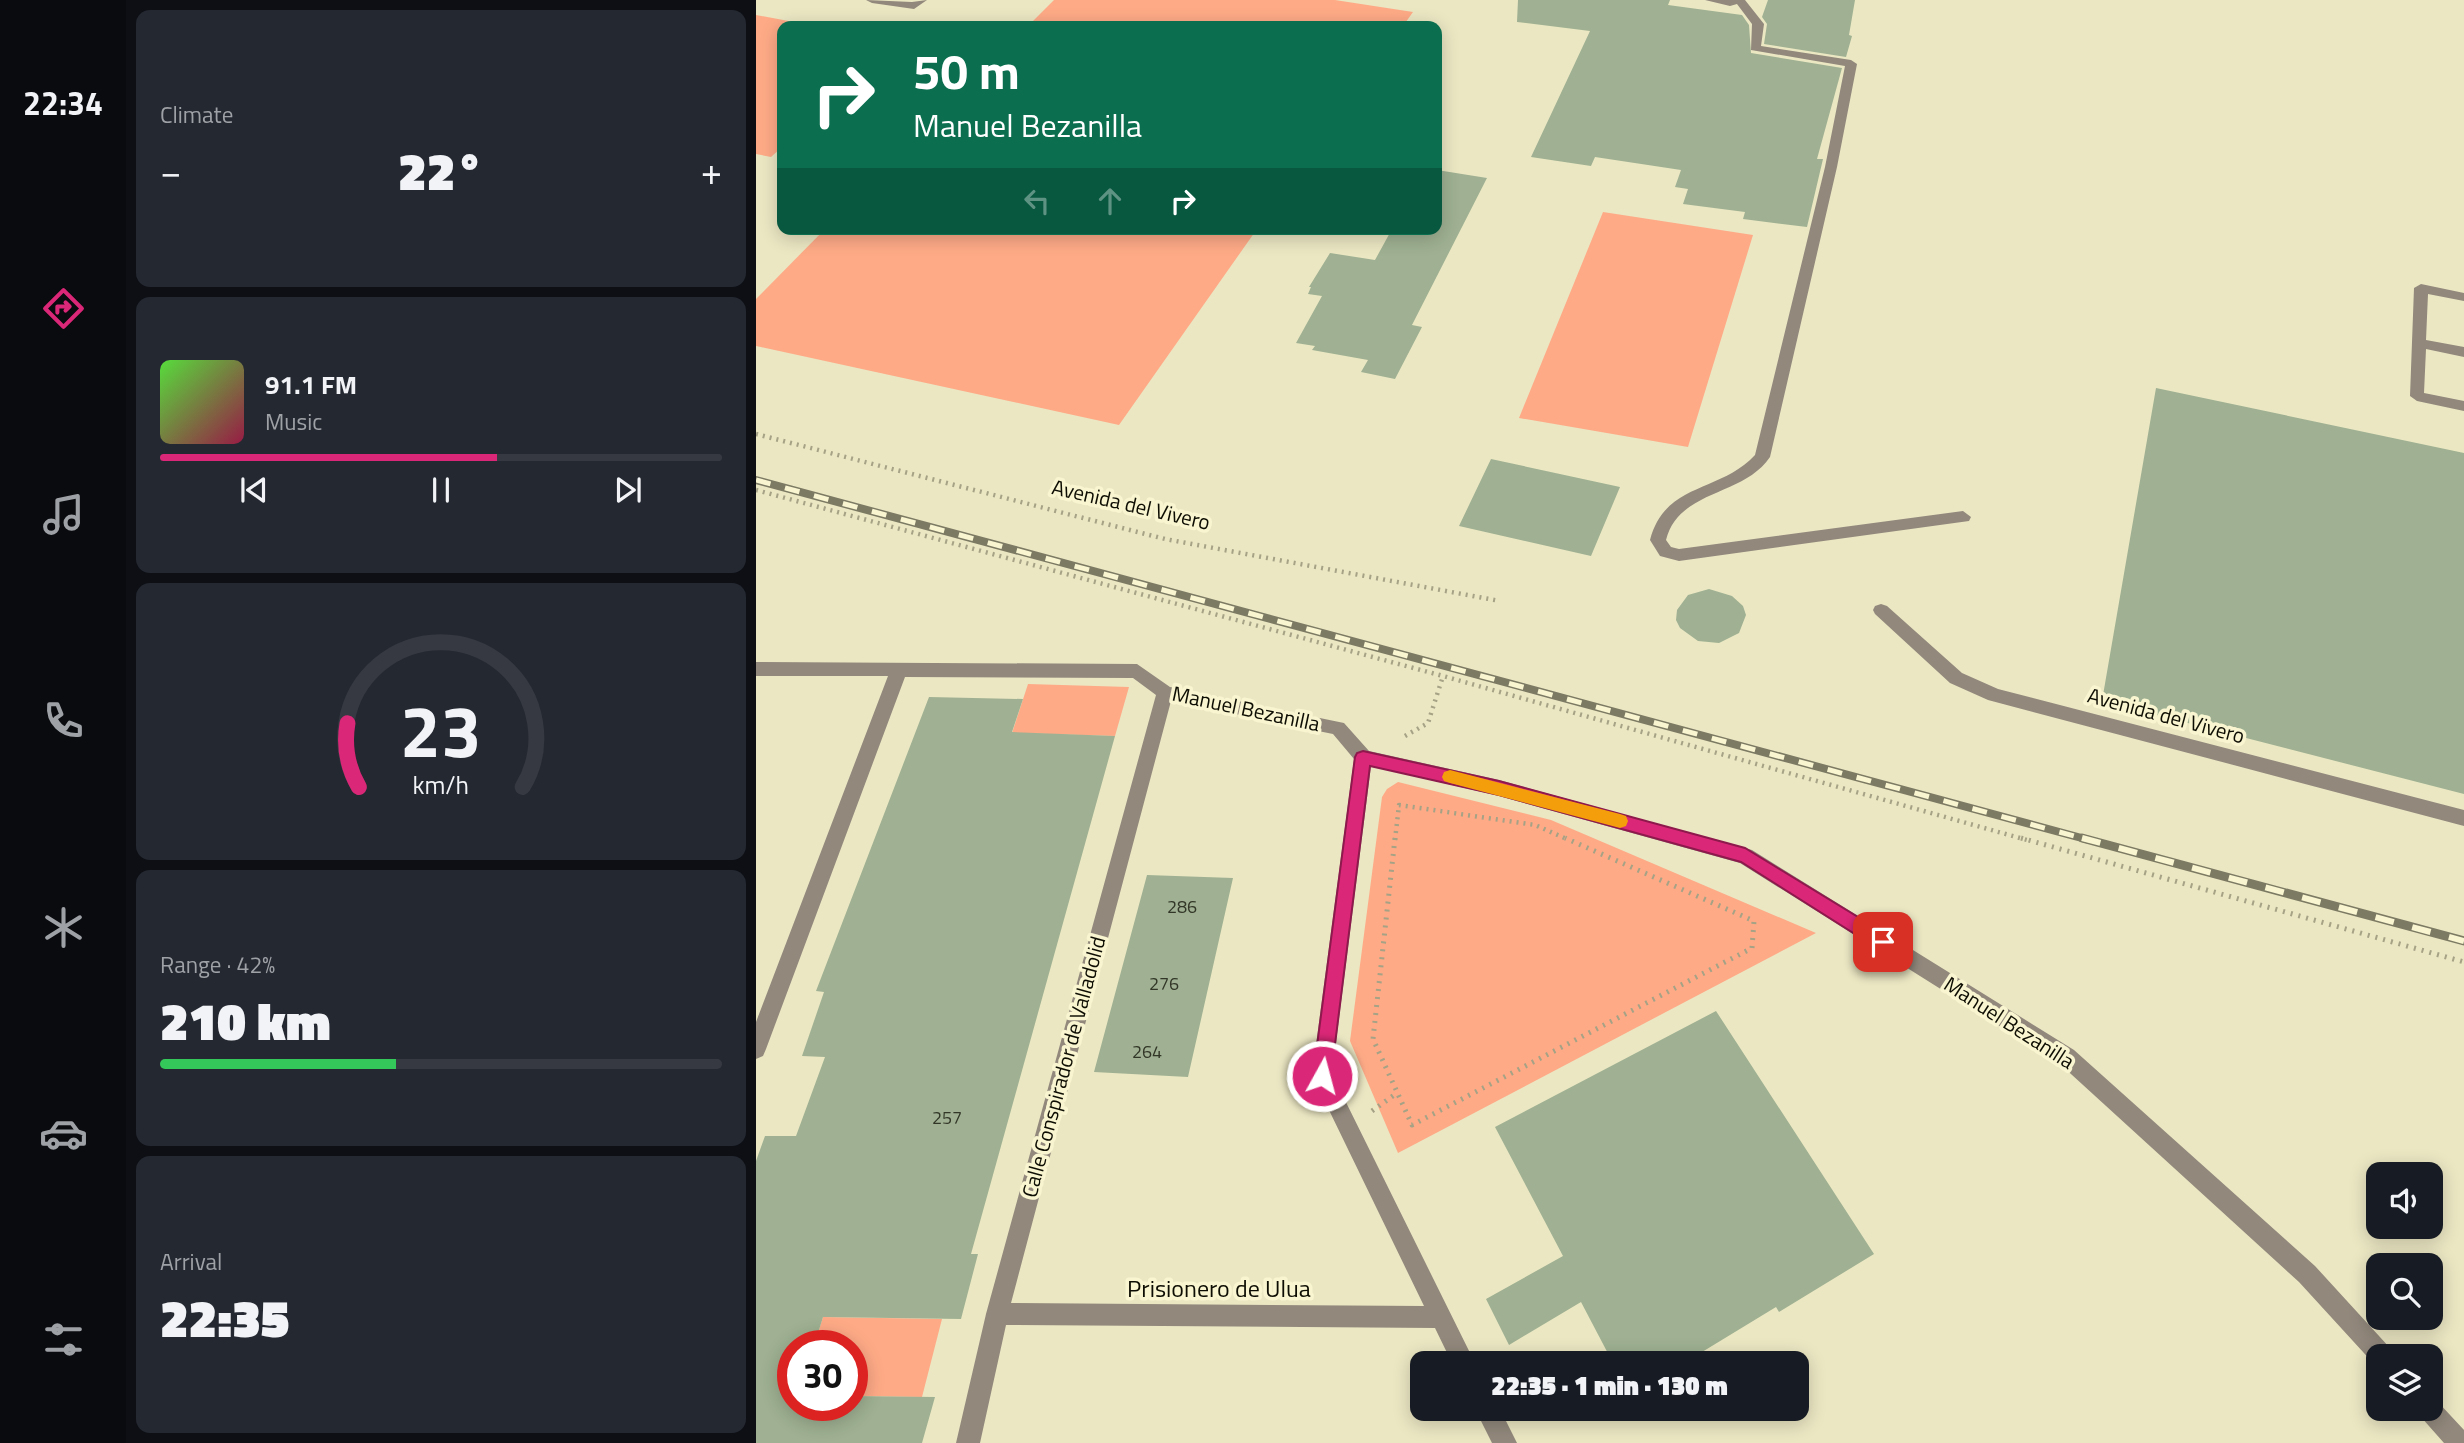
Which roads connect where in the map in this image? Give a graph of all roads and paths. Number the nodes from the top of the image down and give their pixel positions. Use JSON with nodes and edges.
{"nodes":[{"id":1,"x":872,"y":0,"type":"edge"},
{"id":2,"x":921,"y":0,"type":"edge"},
{"id":3,"x":1711,"y":0,"type":"edge"},
{"id":4,"x":1738,"y":0,"type":"edge"},
{"id":5,"x":2464,"y":297,"type":"edge"},
{"id":6,"x":2419,"y":344,"type":"junction"},
{"id":7,"x":2464,"y":352,"type":"edge"},
{"id":8,"x":2464,"y":406,"type":"edge"},
{"id":9,"x":756,"y":434,"type":"edge"},
{"id":10,"x":756,"y":490,"type":"edge"},
{"id":11,"x":1963,"y":517,"type":"dead end"},
{"id":12,"x":1500,"y":601,"type":"dead end"},
{"id":13,"x":1881,"y":610,"type":"dead end"},
{"id":14,"x":756,"y":669,"type":"edge"},
{"id":15,"x":899,"y":670,"type":"junction"},
{"id":16,"x":1443,"y":676,"type":"junction"},
{"id":17,"x":1165,"y":693,"type":"junction"},
{"id":18,"x":1364,"y":758,"type":"junction"},
{"id":19,"x":1415,"y":805,"type":"joint"},
{"id":20,"x":2464,"y":818,"type":"edge"},
{"id":21,"x":2464,"y":962,"type":"edge"},
{"id":22,"x":756,"y":1049,"type":"edge"},
{"id":23,"x":997,"y":1314,"type":"junction"},
{"id":24,"x":1440,"y":1318,"type":"junction"},
{"id":25,"x":2371,"y":1344,"type":"edge"},
{"id":26,"x":1458,"y":1351,"type":"edge"},
{"id":27,"x":1493,"y":1421,"type":"edge"},
{"id":28,"x":2440,"y":1421,"type":"edge"},
{"id":29,"x":968,"y":1443,"type":"edge"},
{"id":30,"x":1505,"y":1443,"type":"edge"},
{"id":31,"x":2460,"y":1443,"type":"edge"}],
"edges":[{"from":1,"to":2,"type":"street"},
{"from":3,"to":4,"type":"street"},
{"from":4,"to":11,"type":"street"},
{"from":5,"to":6,"type":"street"},
{"from":6,"to":7,"type":"street"},
{"from":6,"to":8,"type":"street"},
{"from":9,"to":12,"type":"path","name":"Avenida del Vivero"},
{"from":10,"to":16,"type":"path"},
{"from":13,"to":20,"type":"street","name":"Avenida del Vivero"},
{"from":14,"to":15,"type":"street"},
{"from":15,"to":17,"type":"street","name":"Manuel Bezanilla"},
{"from":15,"to":22,"type":"street"},
{"from":16,"to":18,"type":"path"},
{"from":16,"to":21,"type":"path"},
{"from":17,"to":18,"type":"street","name":"Manuel Bezanilla"},
{"from":17,"to":23,"type":"street","name":"Calle Conspirador de Valladolid"},
{"from":18,"to":24,"type":"street"},
{"from":18,"to":25,"type":"street","name":"Manuel Bezanilla"},
{"from":19,"to":19,"type":"path"},
{"from":23,"to":24,"type":"street","name":"Prisionero de Ulua"},
{"from":23,"to":29,"type":"street","name":"Calle Conspirador de Valladolid"},
{"from":24,"to":26,"type":"street"},
{"from":27,"to":30,"type":"street"},
{"from":28,"to":31,"type":"street"}]}
